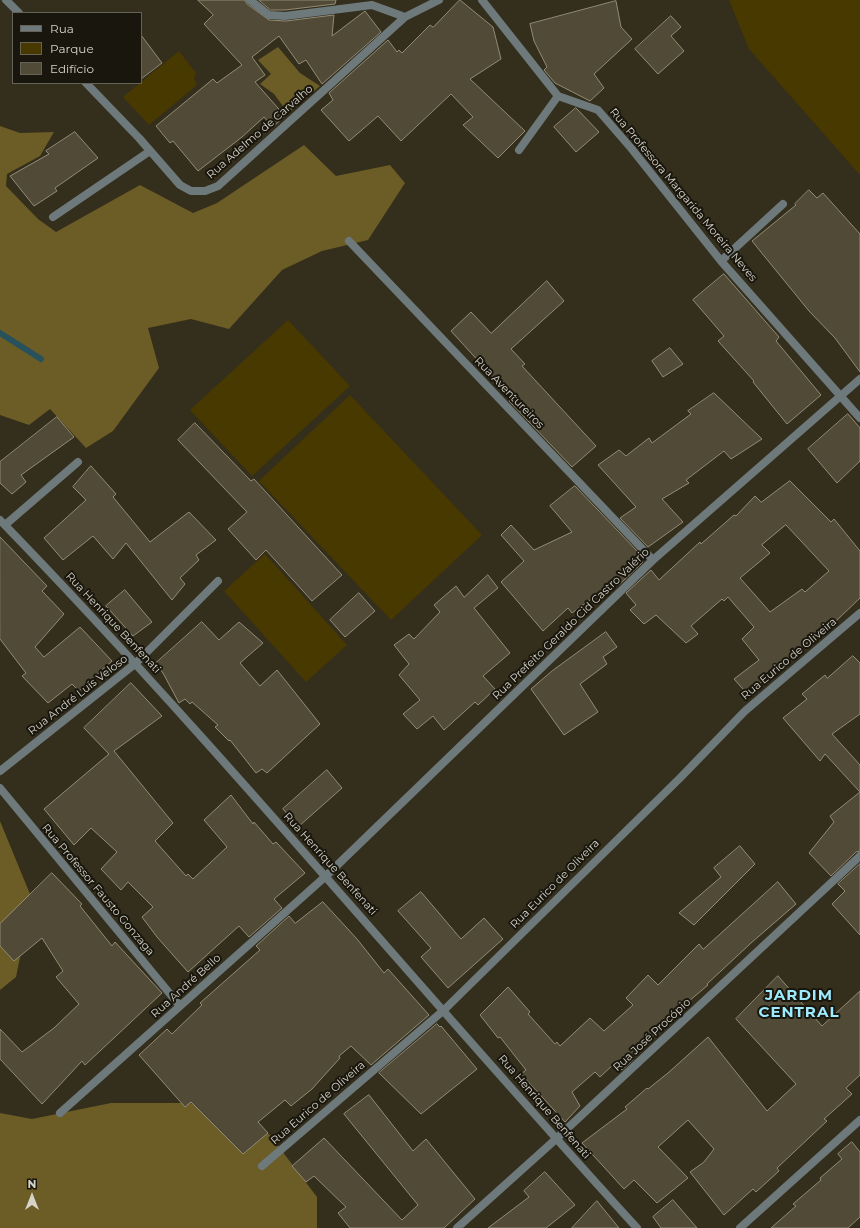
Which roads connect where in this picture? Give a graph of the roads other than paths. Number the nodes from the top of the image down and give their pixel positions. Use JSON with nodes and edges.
{"nodes":[{"id":1,"x":6,"y":0,"type":"edge"},
{"id":2,"x":250,"y":0,"type":"edge"},
{"id":3,"x":439,"y":0,"type":"edge"},
{"id":4,"x":482,"y":0,"type":"edge"},
{"id":5,"x":18,"y":12,"type":"edge"},
{"id":6,"x":405,"y":17,"type":"junction"},
{"id":7,"x":87,"y":84,"type":"edge"},
{"id":8,"x":558,"y":96,"type":"junction"},
{"id":9,"x":519,"y":150,"type":"dead end"},
{"id":10,"x":150,"y":151,"type":"junction"},
{"id":11,"x":782,"y":204,"type":"dead end"},
{"id":12,"x":53,"y":217,"type":"dead end"},
{"id":13,"x":350,"y":241,"type":"dead end"},
{"id":14,"x":721,"y":261,"type":"junction"},
{"id":15,"x":860,"y":379,"type":"edge"},
{"id":16,"x":839,"y":395,"type":"junction"},
{"id":17,"x":860,"y":418,"type":"edge"},
{"id":18,"x":78,"y":462,"type":"dead end"},
{"id":19,"x":2,"y":522,"type":"edge"},
{"id":20,"x":653,"y":560,"type":"junction"},
{"id":21,"x":218,"y":581,"type":"dead end"},
{"id":22,"x":860,"y":613,"type":"edge"},
{"id":23,"x":136,"y":663,"type":"junction"},
{"id":24,"x":0,"y":771,"type":"edge"},
{"id":25,"x":0,"y":788,"type":"edge"},
{"id":26,"x":860,"y":856,"type":"edge"},
{"id":27,"x":326,"y":876,"type":"junction"},
{"id":28,"x":180,"y":1006,"type":"junction"},
{"id":29,"x":444,"y":1010,"type":"junction"},
{"id":30,"x":60,"y":1112,"type":"dead end"},
{"id":31,"x":860,"y":1120,"type":"edge"},
{"id":32,"x":556,"y":1139,"type":"junction"},
{"id":33,"x":262,"y":1166,"type":"dead end"},
{"id":34,"x":457,"y":1228,"type":"edge"},
{"id":35,"x":637,"y":1228,"type":"edge"},
{"id":36,"x":740,"y":1228,"type":"edge"}],
"edges":[{"from":1,"to":5,"type":"street"},
{"from":2,"to":6,"type":"street"},
{"from":3,"to":6,"type":"street","name":"Rua Adelmo de Carvalho"},
{"from":4,"to":8,"type":"street"},
{"from":6,"to":10,"type":"street","name":"Rua Adelmo de Carvalho"},
{"from":7,"to":10,"type":"street","name":"Rua Adelmo de Carvalho"},
{"from":8,"to":9,"type":"street"},
{"from":8,"to":14,"type":"street","name":"Rua Professora Margarida Moreira Neves"},
{"from":10,"to":12,"type":"street"},
{"from":11,"to":14,"type":"street"},
{"from":13,"to":20,"type":"street","name":"Rua Aventureiros"},
{"from":14,"to":16,"type":"street","name":"Rua Professora Margarida Moreira Neves"},
{"from":15,"to":16,"type":"street","name":"Rua Prefeito Geraldo Cid Castro Valério"},
{"from":16,"to":17,"type":"street","name":"Rua Professora Margarida Moreira Neves"},
{"from":16,"to":20,"type":"street","name":"Rua Prefeito Geraldo Cid Castro Valério"},
{"from":18,"to":19,"type":"street"},
{"from":19,"to":23,"type":"street","name":"Rua Henrique Benfenati"},
{"from":20,"to":27,"type":"street","name":"Rua Prefeito Geraldo Cid Castro Valério"},
{"from":21,"to":23,"type":"street","name":"Rua André Luís Veloso"},
{"from":22,"to":29,"type":"street","name":"Rua Eurico de Oliveira"},
{"from":23,"to":24,"type":"street","name":"Rua André Luís Veloso"},
{"from":23,"to":27,"type":"street","name":"Rua Henrique Benfenati"},
{"from":25,"to":28,"type":"street","name":"Rua Professor Fausto Gonzaga"},
{"from":26,"to":32,"type":"street","name":"Rua José Procópio"},
{"from":27,"to":28,"type":"street","name":"Rua André Bello"},
{"from":27,"to":29,"type":"street","name":"Rua Henrique Benfenati"},
{"from":28,"to":30,"type":"street","name":"Rua André Bello"},
{"from":29,"to":32,"type":"street","name":"Rua Henrique Benfenati"},
{"from":29,"to":33,"type":"street","name":"Rua Eurico de Oliveira"},
{"from":31,"to":36,"type":"street"},
{"from":32,"to":34,"type":"street","name":"Rua José Procópio"},
{"from":32,"to":35,"type":"street","name":"Rua Henrique Benfenati"}]}
